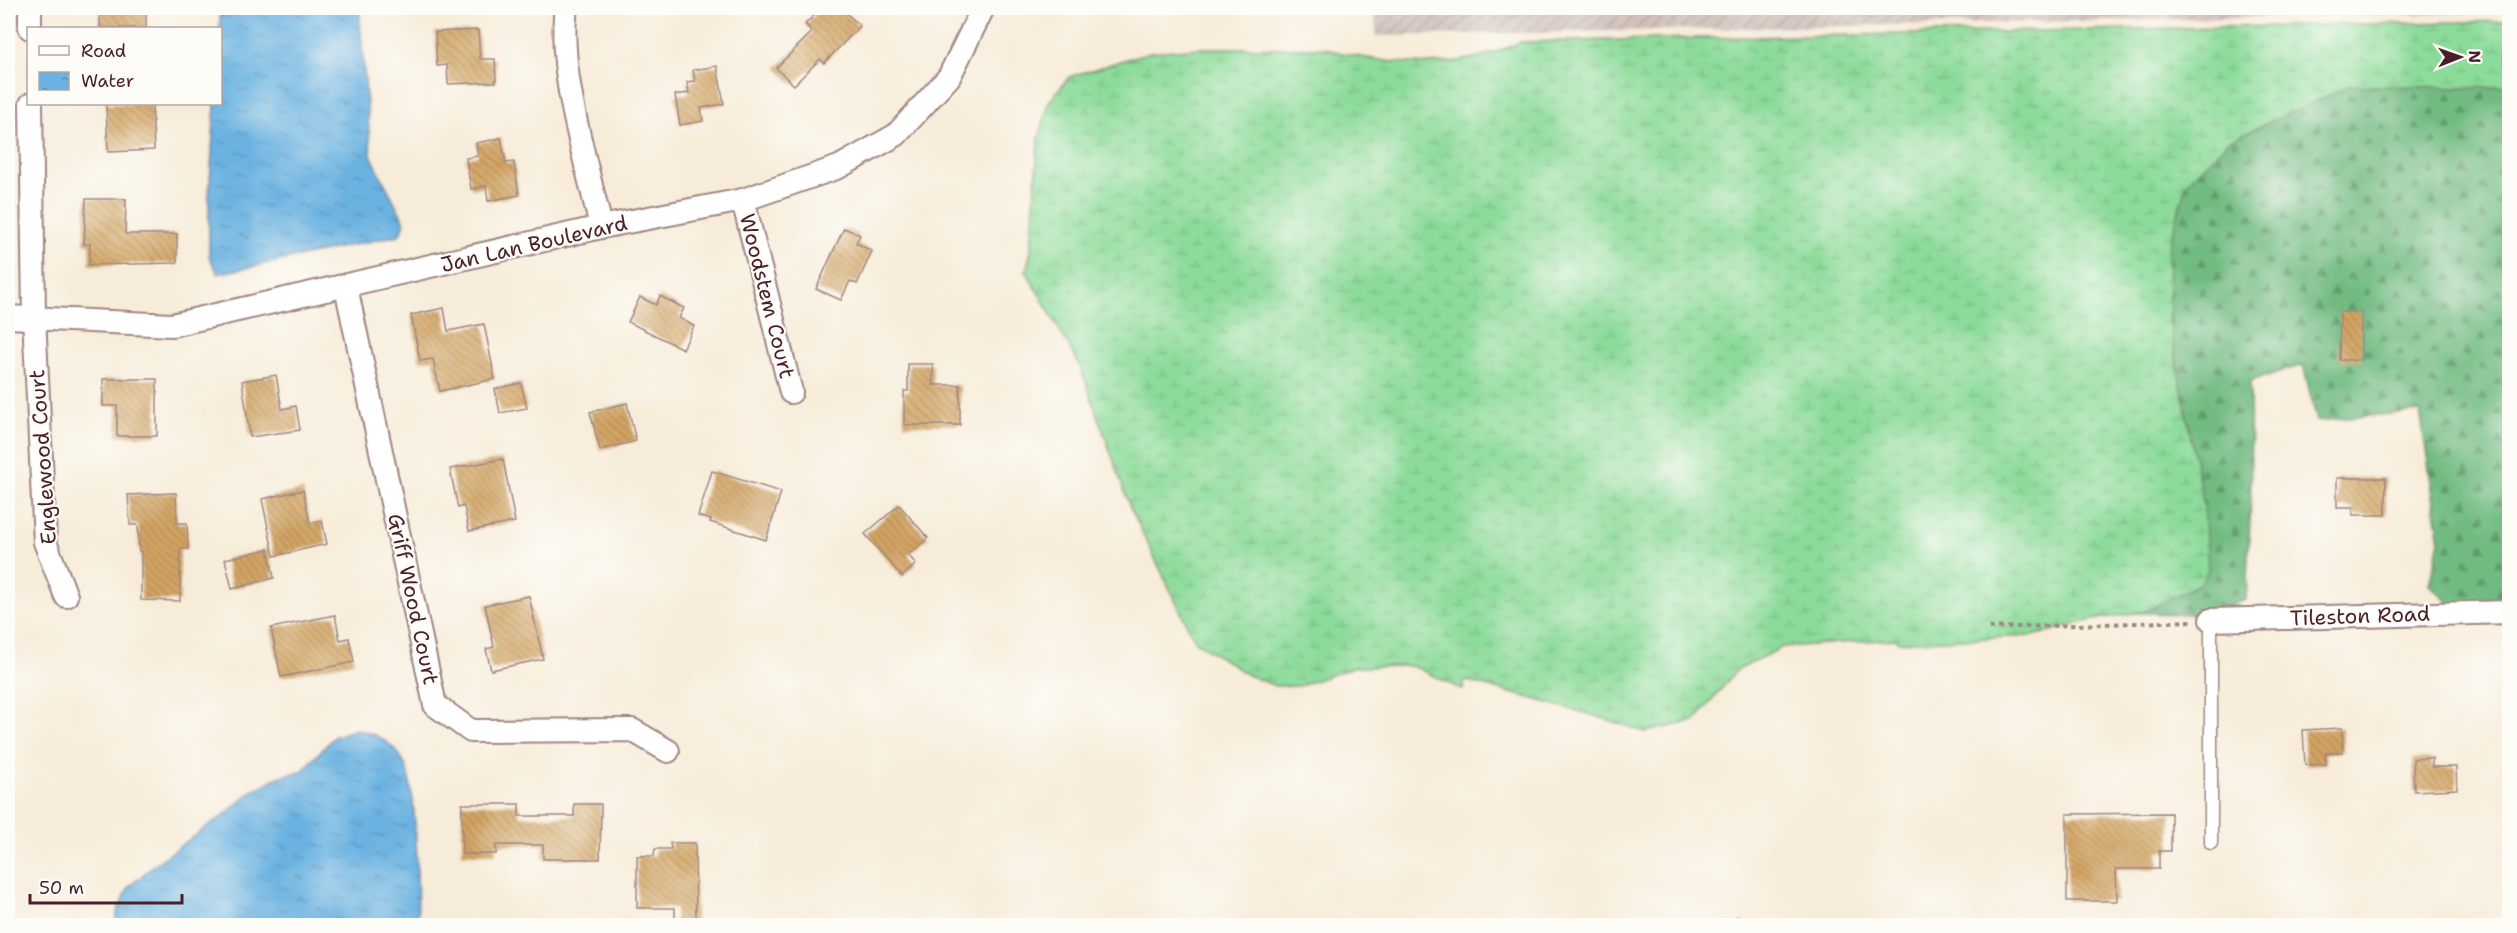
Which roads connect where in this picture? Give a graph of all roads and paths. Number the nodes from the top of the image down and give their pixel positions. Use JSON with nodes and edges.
{"nodes":[{"id":1,"x":30,"y":8,"type":"edge"},
{"id":2,"x":566,"y":8,"type":"edge"},
{"id":3,"x":983,"y":8,"type":"edge"},
{"id":4,"x":30,"y":27,"type":"edge"},
{"id":5,"x":31,"y":105,"type":"edge"},
{"id":6,"x":743,"y":201,"type":"junction"},
{"id":7,"x":601,"y":227,"type":"junction"},
{"id":8,"x":346,"y":287,"type":"junction"},
{"id":9,"x":34,"y":316,"type":"junction"},
{"id":10,"x":8,"y":317,"type":"edge"},
{"id":11,"x":791,"y":392,"type":"dead end"},
{"id":12,"x":66,"y":596,"type":"dead end"},
{"id":13,"x":2510,"y":612,"type":"edge"},
{"id":14,"x":2211,"y":620,"type":"junction"},
{"id":15,"x":1989,"y":628,"type":"dead end"},
{"id":16,"x":668,"y":751,"type":"dead end"},
{"id":17,"x":2211,"y":843,"type":"dead end"}],
"edges":[{"from":1,"to":4,"type":"street"},
{"from":2,"to":7,"type":"street"},
{"from":3,"to":6,"type":"street","name":"Jan Lan Boulevard"},
{"from":5,"to":9,"type":"street","name":"Englewood Court"},
{"from":6,"to":7,"type":"street","name":"Jan Lan Boulevard"},
{"from":6,"to":11,"type":"street","name":"Woodstem Court"},
{"from":7,"to":8,"type":"street","name":"Jan Lan Boulevard"},
{"from":8,"to":9,"type":"street","name":"Jan Lan Boulevard"},
{"from":8,"to":16,"type":"street","name":"Griff Wood Court"},
{"from":9,"to":10,"type":"street","name":"Jan Lan Boulevard"},
{"from":9,"to":12,"type":"street","name":"Englewood Court"},
{"from":13,"to":14,"type":"street","name":"Tileston Road"},
{"from":14,"to":15,"type":"path"},
{"from":14,"to":17,"type":"lane"}]}
